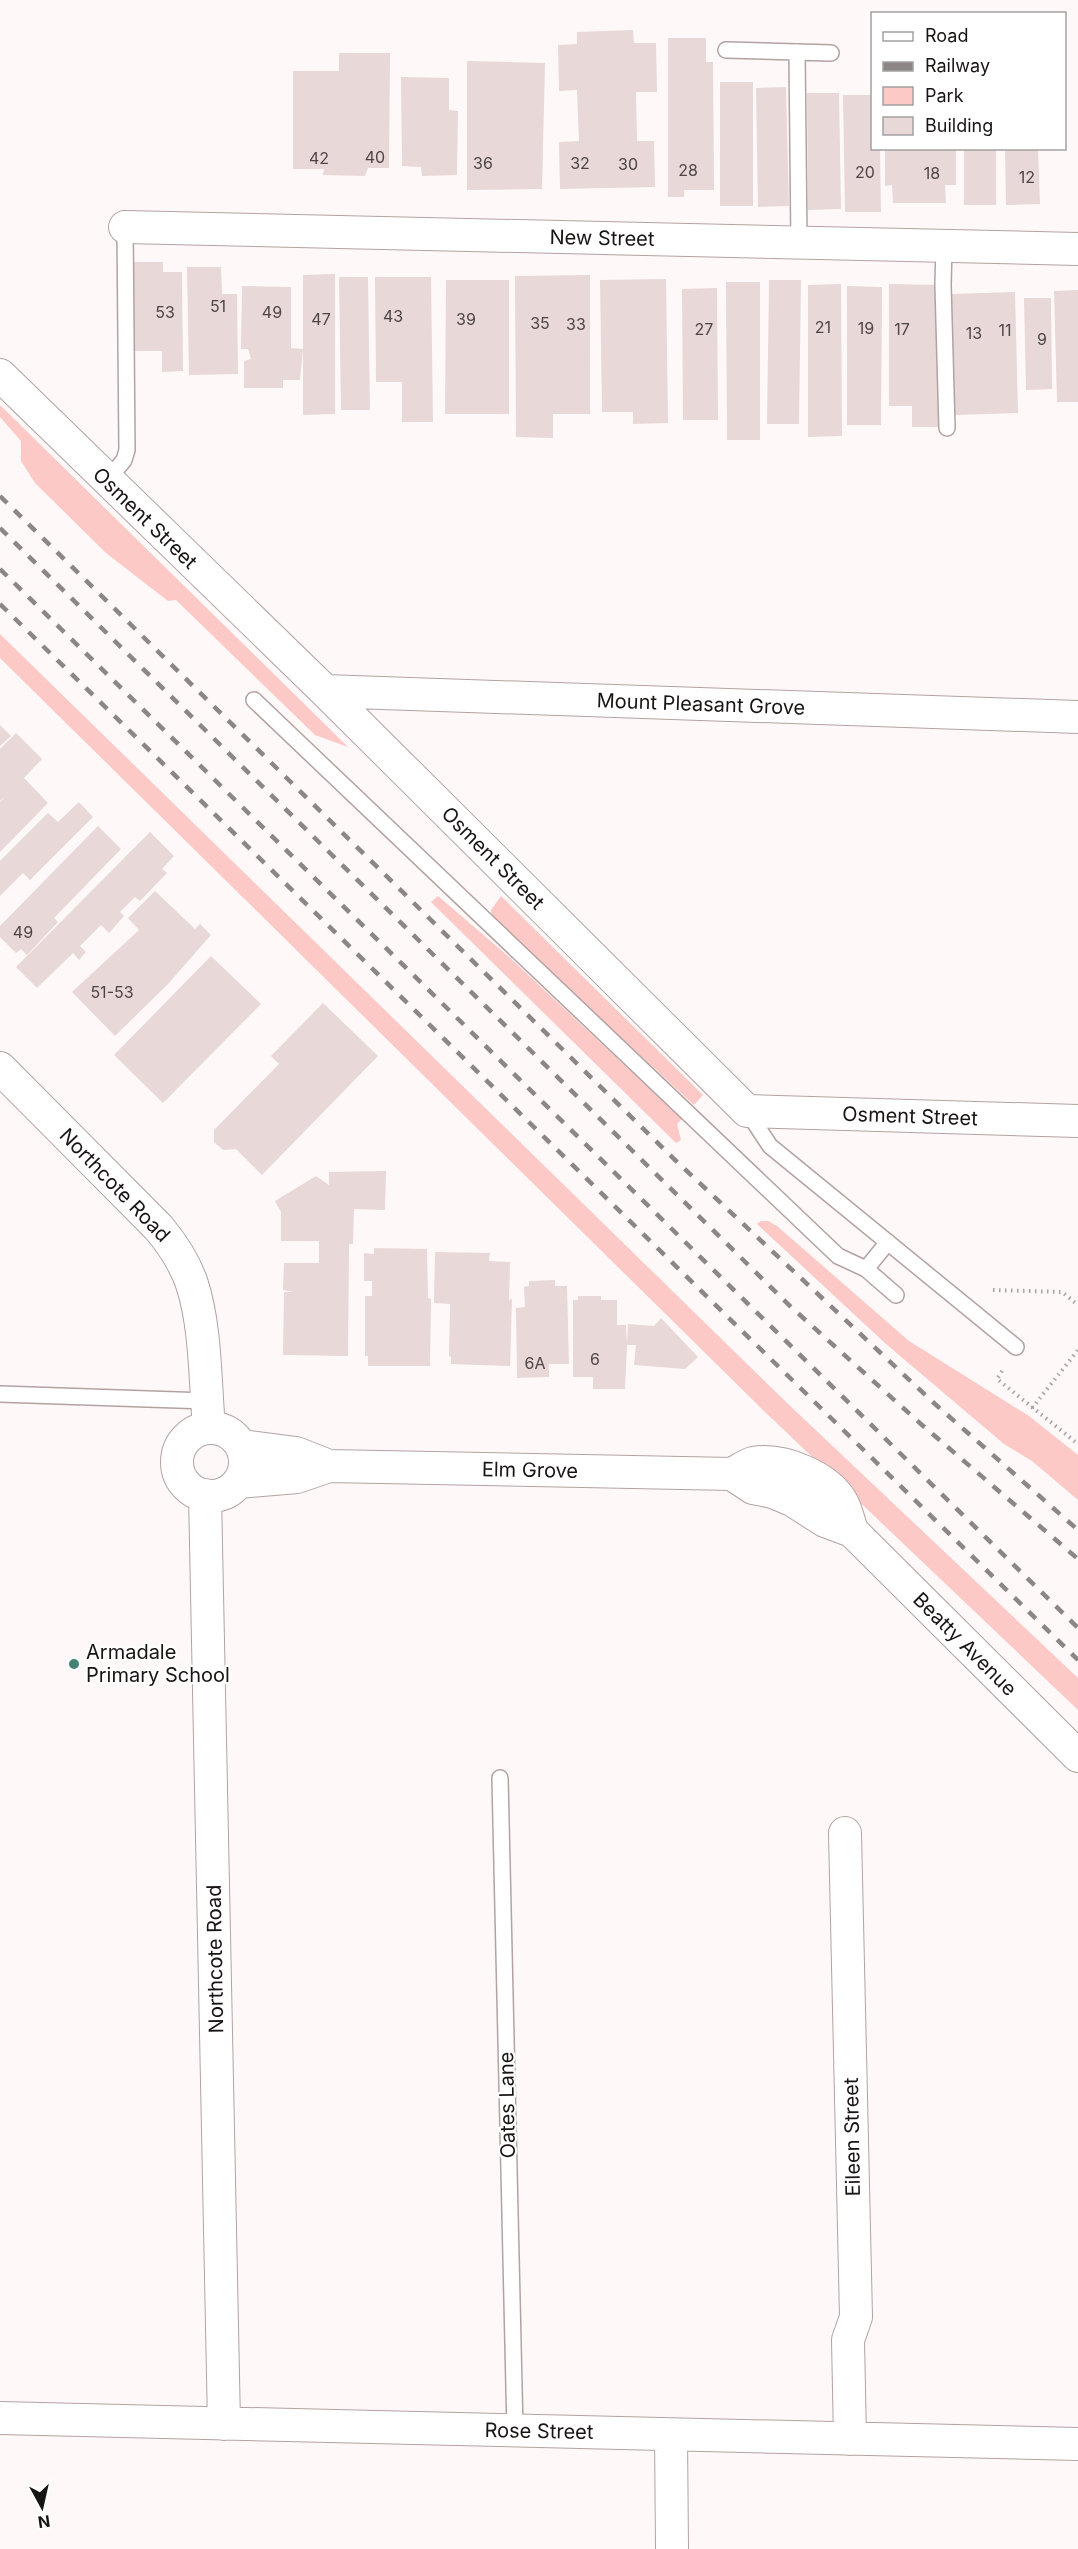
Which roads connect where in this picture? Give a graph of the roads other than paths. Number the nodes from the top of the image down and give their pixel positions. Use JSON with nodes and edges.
{"nodes":[{"id":1,"x":726,"y":50,"type":"dead end"},
{"id":2,"x":798,"y":52,"type":"junction"},
{"id":3,"x":831,"y":53,"type":"dead end"},
{"id":4,"x":125,"y":227,"type":"joint"},
{"id":5,"x":799,"y":243,"type":"junction"},
{"id":6,"x":945,"y":246,"type":"junction"},
{"id":7,"x":1078,"y":249,"type":"edge"},
{"id":8,"x":0,"y":375,"type":"edge"},
{"id":9,"x":947,"y":429,"type":"dead end"},
{"id":10,"x":107,"y":481,"type":"junction"},
{"id":11,"x":325,"y":691,"type":"junction"},
{"id":12,"x":254,"y":700,"type":"dead end"},
{"id":13,"x":1078,"y":717,"type":"edge"},
{"id":14,"x":0,"y":1068,"type":"edge"},
{"id":15,"x":747,"y":1111,"type":"junction"},
{"id":16,"x":1078,"y":1121,"type":"edge"},
{"id":17,"x":888,"y":1242,"type":"junction"},
{"id":18,"x":866,"y":1269,"type":"junction"},
{"id":19,"x":896,"y":1295,"type":"dead end"},
{"id":20,"x":1016,"y":1347,"type":"road end"},
{"id":21,"x":0,"y":1394,"type":"edge"},
{"id":22,"x":208,"y":1414,"type":"junction"},
{"id":23,"x":242,"y":1446,"type":"junction"},
{"id":24,"x":329,"y":1466,"type":"junction"},
{"id":25,"x":239,"y":1482,"type":"junction"},
{"id":26,"x":800,"y":1487,"type":"joint"},
{"id":27,"x":205,"y":1495,"type":"junction"},
{"id":28,"x":1078,"y":1756,"type":"edge"},
{"id":29,"x":500,"y":1778,"type":"dead end"},
{"id":30,"x":845,"y":1833,"type":"dead end"},
{"id":31,"x":0,"y":2418,"type":"edge"},
{"id":32,"x":224,"y":2424,"type":"junction"},
{"id":33,"x":515,"y":2431,"type":"junction"},
{"id":34,"x":671,"y":2434,"type":"junction"},
{"id":35,"x":850,"y":2439,"type":"junction"},
{"id":36,"x":1078,"y":2444,"type":"edge"},
{"id":37,"x":672,"y":2549,"type":"edge"}],
"edges":[{"from":1,"to":2,"type":"lane"},
{"from":2,"to":3,"type":"lane"},
{"from":2,"to":5,"type":"lane"},
{"from":4,"to":5,"type":"street","name":"New Street"},
{"from":4,"to":10,"type":"lane"},
{"from":5,"to":6,"type":"street","name":"New Street"},
{"from":6,"to":7,"type":"street","name":"New Street"},
{"from":6,"to":9,"type":"lane"},
{"from":8,"to":10,"type":"street","name":"Osment Street"},
{"from":10,"to":11,"type":"street","name":"Osment Street"},
{"from":11,"to":13,"type":"street","name":"Mount Pleasant Grove"},
{"from":11,"to":15,"type":"street","name":"Osment Street"},
{"from":12,"to":18,"type":"lane"},
{"from":14,"to":22,"type":"street","name":"Northcote Road"},
{"from":15,"to":16,"type":"street","name":"Osment Street"},
{"from":15,"to":17,"type":"lane"},
{"from":17,"to":18,"type":"lane"},
{"from":17,"to":20,"type":"lane"},
{"from":18,"to":19,"type":"lane"},
{"from":21,"to":22,"type":"lane"},
{"from":22,"to":23,"type":"street"},
{"from":22,"to":27,"type":"street"},
{"from":23,"to":24,"type":"street","name":"Elm Grove"},
{"from":23,"to":25,"type":"street"},
{"from":24,"to":25,"type":"street","name":"Elm Grove"},
{"from":24,"to":26,"type":"street","name":"Elm Grove"},
{"from":25,"to":27,"type":"street"},
{"from":26,"to":28,"type":"street","name":"Beatty Avenue"},
{"from":27,"to":32,"type":"street","name":"Northcote Road"},
{"from":29,"to":33,"type":"lane","name":"Oates Lane"},
{"from":30,"to":35,"type":"street","name":"Eileen Street"},
{"from":31,"to":32,"type":"street","name":"Rose Street"},
{"from":32,"to":33,"type":"street","name":"Rose Street"},
{"from":33,"to":34,"type":"street","name":"Rose Street"},
{"from":34,"to":35,"type":"street","name":"Rose Street"},
{"from":34,"to":37,"type":"street"},
{"from":35,"to":36,"type":"street","name":"Rose Street"}]}
